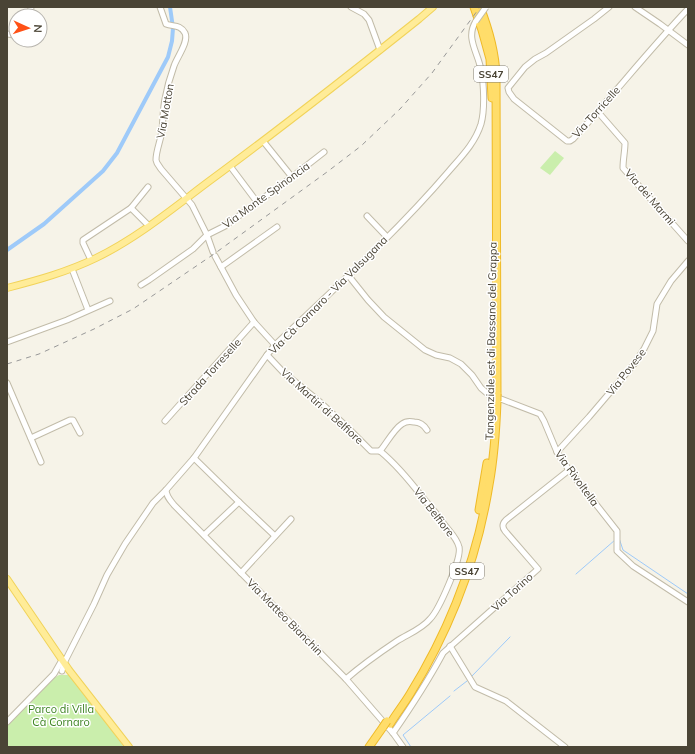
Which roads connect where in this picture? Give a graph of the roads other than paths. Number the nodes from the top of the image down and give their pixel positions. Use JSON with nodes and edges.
{"nodes":[{"id":1,"x":160,"y":7,"type":"edge"},
{"id":2,"x":351,"y":7,"type":"edge"},
{"id":3,"x":433,"y":7,"type":"edge"},
{"id":4,"x":474,"y":7,"type":"edge"},
{"id":5,"x":480,"y":7,"type":"edge"},
{"id":6,"x":486,"y":7,"type":"edge"},
{"id":7,"x":609,"y":7,"type":"edge"},
{"id":8,"x":635,"y":7,"type":"edge"},
{"id":9,"x":688,"y":9,"type":"edge"},
{"id":10,"x":668,"y":30,"type":"junction"},
{"id":11,"x":688,"y":45,"type":"edge"},
{"id":12,"x":380,"y":50,"type":"junction"},
{"id":13,"x":598,"y":112,"type":"junction"},
{"id":14,"x":263,"y":141,"type":"junction"},
{"id":15,"x":324,"y":152,"type":"dead end"},
{"id":16,"x":230,"y":166,"type":"junction"},
{"id":17,"x":292,"y":177,"type":"junction"},
{"id":18,"x":148,"y":187,"type":"dead end"},
{"id":19,"x":186,"y":198,"type":"junction"},
{"id":20,"x":257,"y":202,"type":"junction"},
{"id":21,"x":131,"y":208,"type":"junction"},
{"id":22,"x":367,"y":216,"type":"dead end"},
{"id":23,"x":149,"y":226,"type":"junction"},
{"id":24,"x":277,"y":227,"type":"dead end"},
{"id":25,"x":207,"y":236,"type":"junction"},
{"id":26,"x":387,"y":237,"type":"junction"},
{"id":27,"x":688,"y":240,"type":"edge"},
{"id":28,"x":494,"y":257,"type":"junction"},
{"id":29,"x":91,"y":260,"type":"junction"},
{"id":30,"x":688,"y":261,"type":"edge"},
{"id":31,"x":221,"y":267,"type":"junction"},
{"id":32,"x":72,"y":269,"type":"junction"},
{"id":33,"x":348,"y":275,"type":"junction"},
{"id":34,"x":141,"y":285,"type":"dead end"},
{"id":35,"x":7,"y":288,"type":"edge"},
{"id":36,"x":110,"y":301,"type":"dead end"},
{"id":37,"x":88,"y":310,"type":"junction"},
{"id":38,"x":254,"y":322,"type":"junction"},
{"id":39,"x":7,"y":342,"type":"edge"},
{"id":40,"x":275,"y":345,"type":"junction"},
{"id":41,"x":267,"y":355,"type":"junction"},
{"id":42,"x":7,"y":383,"type":"edge"},
{"id":43,"x":165,"y":421,"type":"dead end"},
{"id":44,"x":427,"y":430,"type":"dead end"},
{"id":45,"x":80,"y":433,"type":"dead end"},
{"id":46,"x":31,"y":438,"type":"junction"},
{"id":47,"x":380,"y":451,"type":"junction"},
{"id":48,"x":557,"y":452,"type":"junction"},
{"id":49,"x":194,"y":458,"type":"junction"},
{"id":50,"x":42,"y":462,"type":"dead end"},
{"id":51,"x":569,"y":470,"type":"junction"},
{"id":52,"x":166,"y":490,"type":"junction"},
{"id":53,"x":239,"y":502,"type":"junction"},
{"id":54,"x":291,"y":520,"type":"dead end"},
{"id":55,"x":204,"y":535,"type":"junction"},
{"id":56,"x":276,"y":536,"type":"junction"},
{"id":57,"x":241,"y":573,"type":"junction"},
{"id":58,"x":7,"y":579,"type":"edge"},
{"id":59,"x":688,"y":602,"type":"edge"},
{"id":60,"x":450,"y":646,"type":"junction"},
{"id":61,"x":63,"y":662,"type":"junction"},
{"id":62,"x":69,"y":670,"type":"junction"},
{"id":63,"x":62,"y":671,"type":"junction"},
{"id":64,"x":54,"y":674,"type":"junction"},
{"id":65,"x":346,"y":679,"type":"junction"},
{"id":66,"x":7,"y":722,"type":"edge"},
{"id":67,"x":386,"y":725,"type":"junction"},
{"id":68,"x":393,"y":733,"type":"junction"},
{"id":69,"x":129,"y":747,"type":"edge"},
{"id":70,"x":369,"y":747,"type":"edge"},
{"id":71,"x":374,"y":747,"type":"edge"},
{"id":72,"x":403,"y":747,"type":"edge"},
{"id":73,"x":565,"y":747,"type":"edge"}],
"edges":[{"from":1,"to":19,"type":"street","name":"Via Motton"},
{"from":2,"to":12,"type":"street"},
{"from":3,"to":12,"type":"main road"},
{"from":4,"to":28,"type":"highway","name":"Tangenziale est di Bassano del Grappa","number":"SS47"},
{"from":5,"to":28,"type":"highway","name":"Tangenziale est di Bassano del Grappa","number":"SS47"},
{"from":6,"to":26,"type":"street","name":"Via Cà Cornaro - Via Valsugana","bridge":true},
{"from":7,"to":13,"type":"street","name":"Via Torricelle"},
{"from":8,"to":10,"type":"street"},
{"from":9,"to":10,"type":"street","name":"Via Torricelle"},
{"from":10,"to":11,"type":"street"},
{"from":10,"to":13,"type":"street","name":"Via Torricelle"},
{"from":12,"to":14,"type":"main road"},
{"from":13,"to":27,"type":"street","name":"Via dei Marmi"},
{"from":14,"to":16,"type":"main road"},
{"from":14,"to":17,"type":"street"},
{"from":15,"to":17,"type":"street","name":"Via Monte Spinoncia"},
{"from":16,"to":19,"type":"main road"},
{"from":16,"to":20,"type":"street"},
{"from":17,"to":20,"type":"street","name":"Via Monte Spinoncia"},
{"from":18,"to":21,"type":"street"},
{"from":19,"to":23,"type":"main road"},
{"from":19,"to":25,"type":"street"},
{"from":20,"to":25,"type":"street","name":"Via Monte Spinoncia"},
{"from":21,"to":23,"type":"street"},
{"from":21,"to":29,"type":"street"},
{"from":22,"to":26,"type":"street"},
{"from":23,"to":29,"type":"main road"},
{"from":24,"to":31,"type":"street"},
{"from":25,"to":31,"type":"street"},
{"from":25,"to":34,"type":"street","name":"Via Monte Spinoncia"},
{"from":26,"to":33,"type":"street","name":"Via Cà Cornaro - Via Valsugana"},
{"from":28,"to":67,"type":"highway","name":"Tangenziale est di Bassano del Grappa","number":"SS47"},
{"from":29,"to":32,"type":"main road"},
{"from":30,"to":48,"type":"street","name":"Via Povese"},
{"from":31,"to":38,"type":"street"},
{"from":32,"to":35,"type":"main road"},
{"from":32,"to":37,"type":"street"},
{"from":33,"to":40,"type":"street","name":"Via Cà Cornaro - Via Valsugana"},
{"from":33,"to":48,"type":"street","name":"Via Rivoltella"},
{"from":36,"to":37,"type":"street"},
{"from":37,"to":39,"type":"street"},
{"from":38,"to":40,"type":"street"},
{"from":38,"to":43,"type":"street","name":"Strada Torreselle"},
{"from":40,"to":41,"type":"street","name":"Via Cà Cornaro - Via Valsugana"},
{"from":41,"to":47,"type":"street","name":"Via Martiri di Belfiore"},
{"from":41,"to":49,"type":"street","name":"Via Cà Cornaro - Via Valsugana"},
{"from":42,"to":46,"type":"street"},
{"from":44,"to":47,"type":"street"},
{"from":45,"to":46,"type":"street"},
{"from":46,"to":50,"type":"street"},
{"from":47,"to":65,"type":"street","name":"Via Belfiore"},
{"from":48,"to":51,"type":"street","name":"Via Rivoltella"},
{"from":49,"to":52,"type":"street","name":"Via Cà Cornaro - Via Valsugana"},
{"from":49,"to":53,"type":"street"},
{"from":51,"to":59,"type":"street","name":"Via Rivoltella"},
{"from":51,"to":60,"type":"street","name":"Via Torino"},
{"from":52,"to":55,"type":"street","name":"Via Matteo Bianchin"},
{"from":52,"to":61,"type":"street","name":"Via Cà Cornaro - Via Valsugana"},
{"from":53,"to":55,"type":"street"},
{"from":53,"to":56,"type":"street"},
{"from":54,"to":56,"type":"street"},
{"from":55,"to":57,"type":"street","name":"Via Matteo Bianchin"},
{"from":56,"to":57,"type":"street"},
{"from":57,"to":65,"type":"street","name":"Via Matteo Bianchin"},
{"from":58,"to":61,"type":"main road"},
{"from":60,"to":68,"type":"street","name":"Via Torino"},
{"from":60,"to":73,"type":"street"},
{"from":61,"to":62,"type":"main road"},
{"from":61,"to":63,"type":"street"},
{"from":61,"to":64,"type":"street"},
{"from":62,"to":63,"type":"street"},
{"from":62,"to":69,"type":"main road"},
{"from":63,"to":64,"type":"street"},
{"from":64,"to":66,"type":"street"},
{"from":65,"to":68,"type":"street","name":"Via Matteo Bianchin"},
{"from":67,"to":70,"type":"highway","name":"Tangenziale est di Bassano del Grappa","number":"SS47"},
{"from":67,"to":71,"type":"highway","name":"Tangenziale est di Bassano del Grappa","number":"SS47"},
{"from":68,"to":72,"type":"street","name":"Via Matteo Bianchin"}]}
